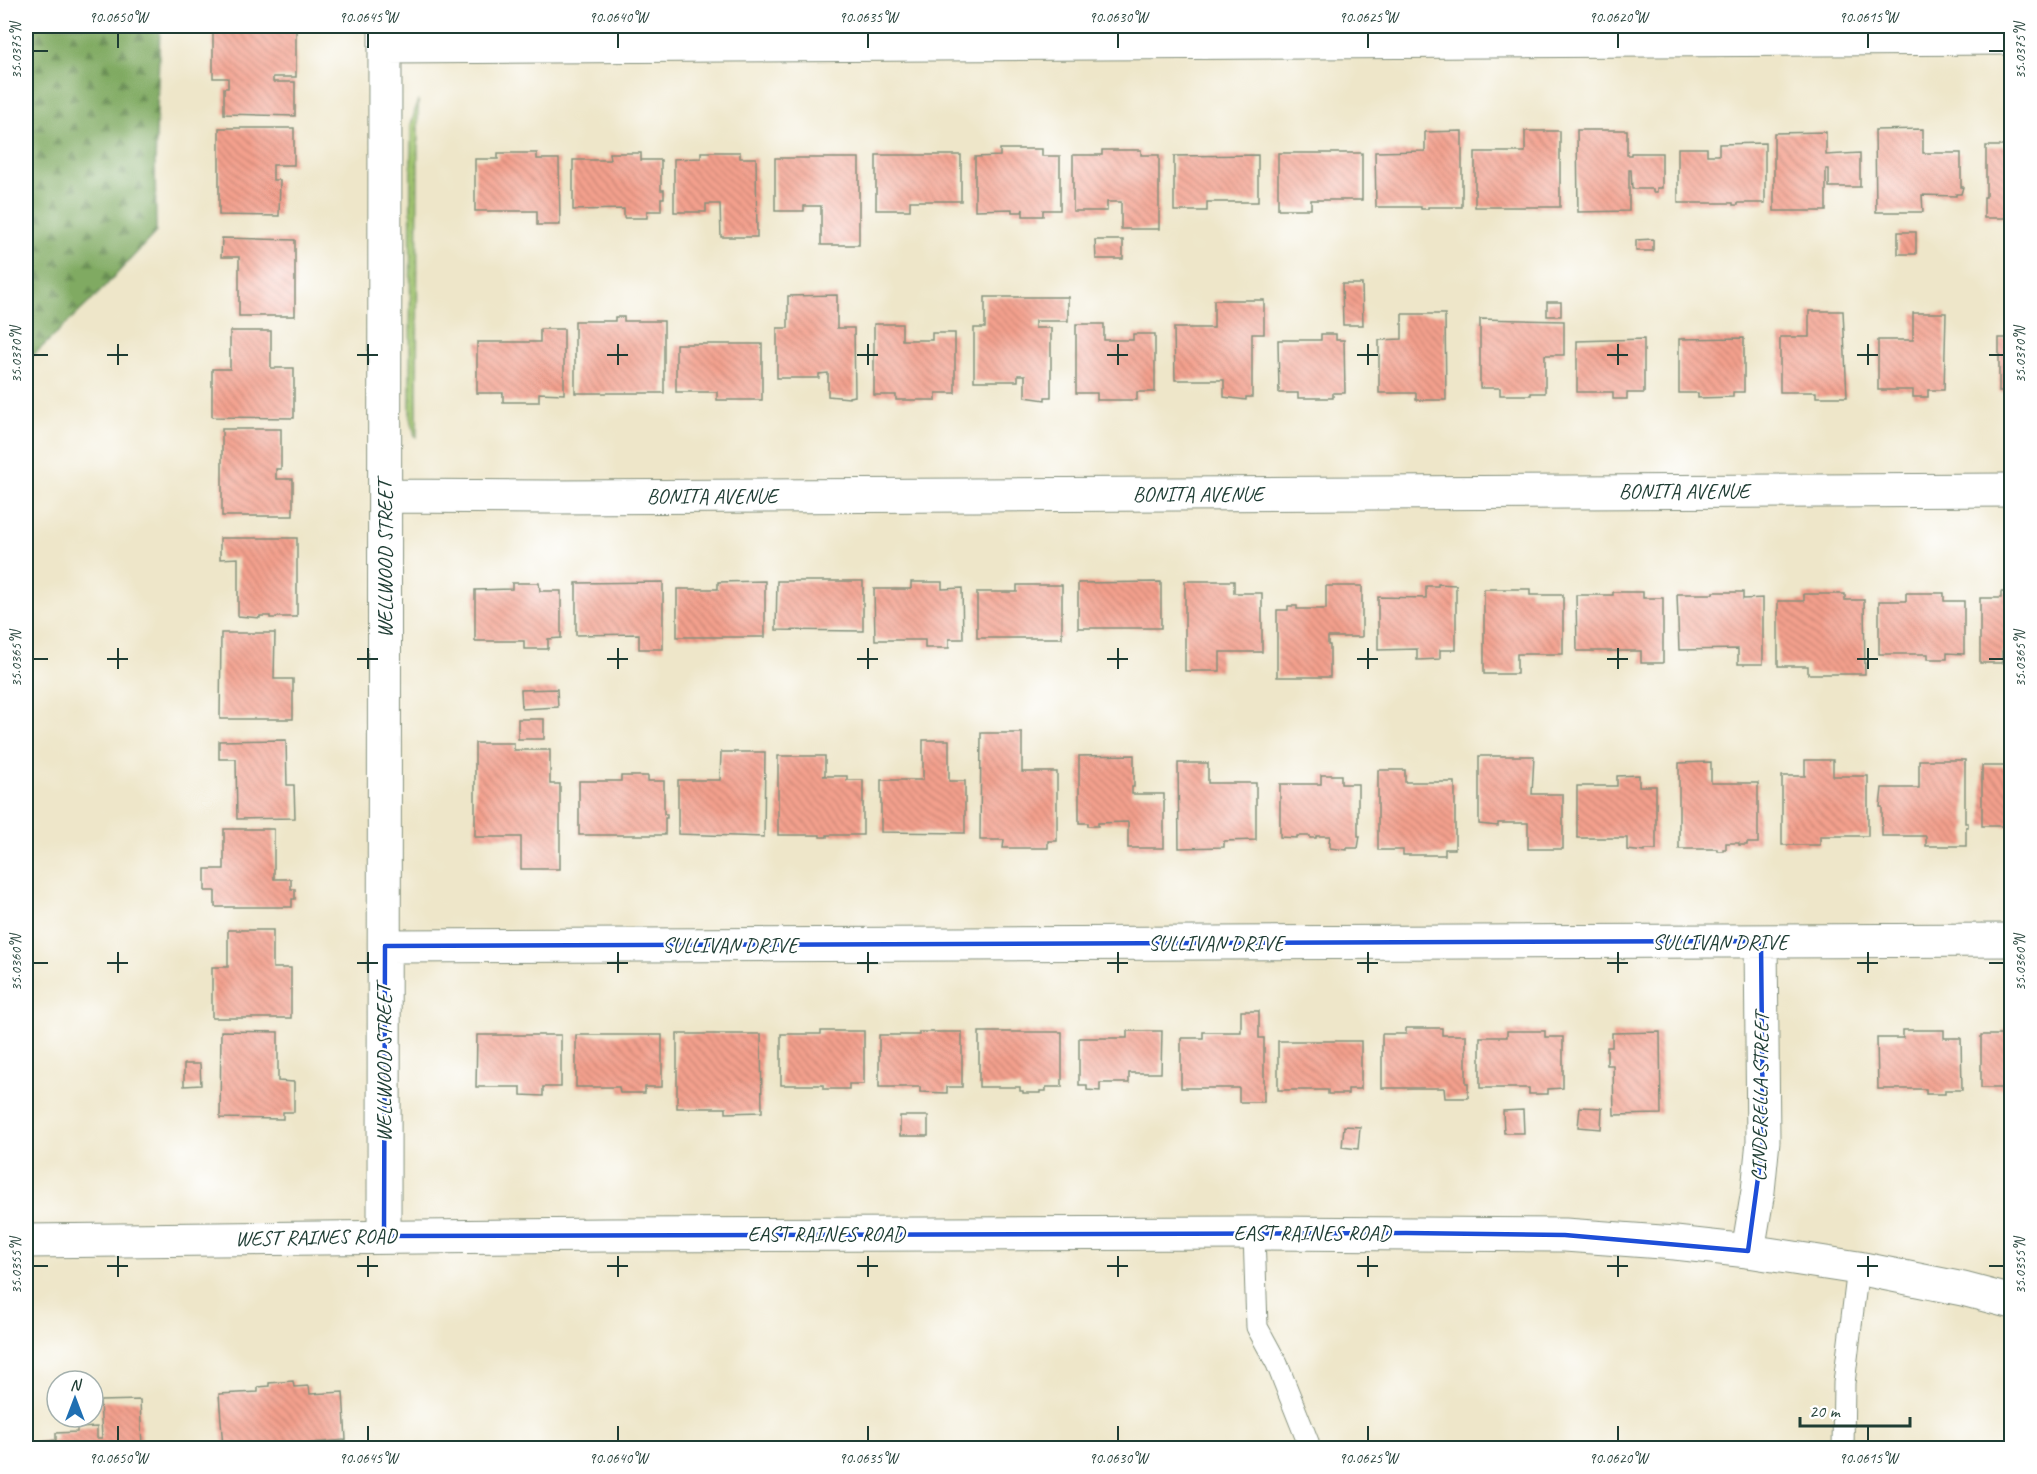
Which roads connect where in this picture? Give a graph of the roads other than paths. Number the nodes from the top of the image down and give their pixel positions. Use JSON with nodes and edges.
{"nodes":[{"id":1,"x":386,"y":36,"type":"edge"},
{"id":2,"x":2012,"y":39,"type":"edge"},
{"id":3,"x":2012,"y":490,"type":"edge"},
{"id":4,"x":385,"y":496,"type":"junction"},
{"id":5,"x":2012,"y":940,"type":"edge"},
{"id":6,"x":1761,"y":941,"type":"junction"},
{"id":7,"x":385,"y":946,"type":"junction"},
{"id":8,"x":1254,"y":1233,"type":"junction"},
{"id":9,"x":607,"y":1235,"type":"joint"},
{"id":10,"x":384,"y":1236,"type":"junction"},
{"id":11,"x":26,"y":1241,"type":"edge"},
{"id":12,"x":1748,"y":1251,"type":"junction"},
{"id":13,"x":1858,"y":1268,"type":"junction"},
{"id":14,"x":2012,"y":1302,"type":"edge"},
{"id":15,"x":1308,"y":1449,"type":"edge"},
{"id":16,"x":1844,"y":1449,"type":"edge"}],
"edges":[{"from":1,"to":2,"type":"street"},
{"from":1,"to":4,"type":"street","name":"WELLWOOD STREET"},
{"from":3,"to":4,"type":"street","name":"BONITA AVENUE"},
{"from":4,"to":7,"type":"street","name":"WELLWOOD STREET"},
{"from":5,"to":6,"type":"street","name":"SULLIVAN DRIVE"},
{"from":6,"to":7,"type":"street","name":"SULLIVAN DRIVE"},
{"from":6,"to":12,"type":"street","name":"CINDERELLA STREET"},
{"from":7,"to":10,"type":"street","name":"WELLWOOD STREET"},
{"from":8,"to":9,"type":"street","name":"EAST RAINES ROAD"},
{"from":8,"to":12,"type":"street","name":"EAST RAINES ROAD"},
{"from":8,"to":15,"type":"lane"},
{"from":9,"to":10,"type":"street","name":"WEST RAINES ROAD"},
{"from":10,"to":11,"type":"street","name":"WEST RAINES ROAD"},
{"from":12,"to":13,"type":"street","name":"EAST RAINES ROAD"},
{"from":13,"to":14,"type":"street","name":"EAST RAINES ROAD"},
{"from":13,"to":16,"type":"lane"}]}
